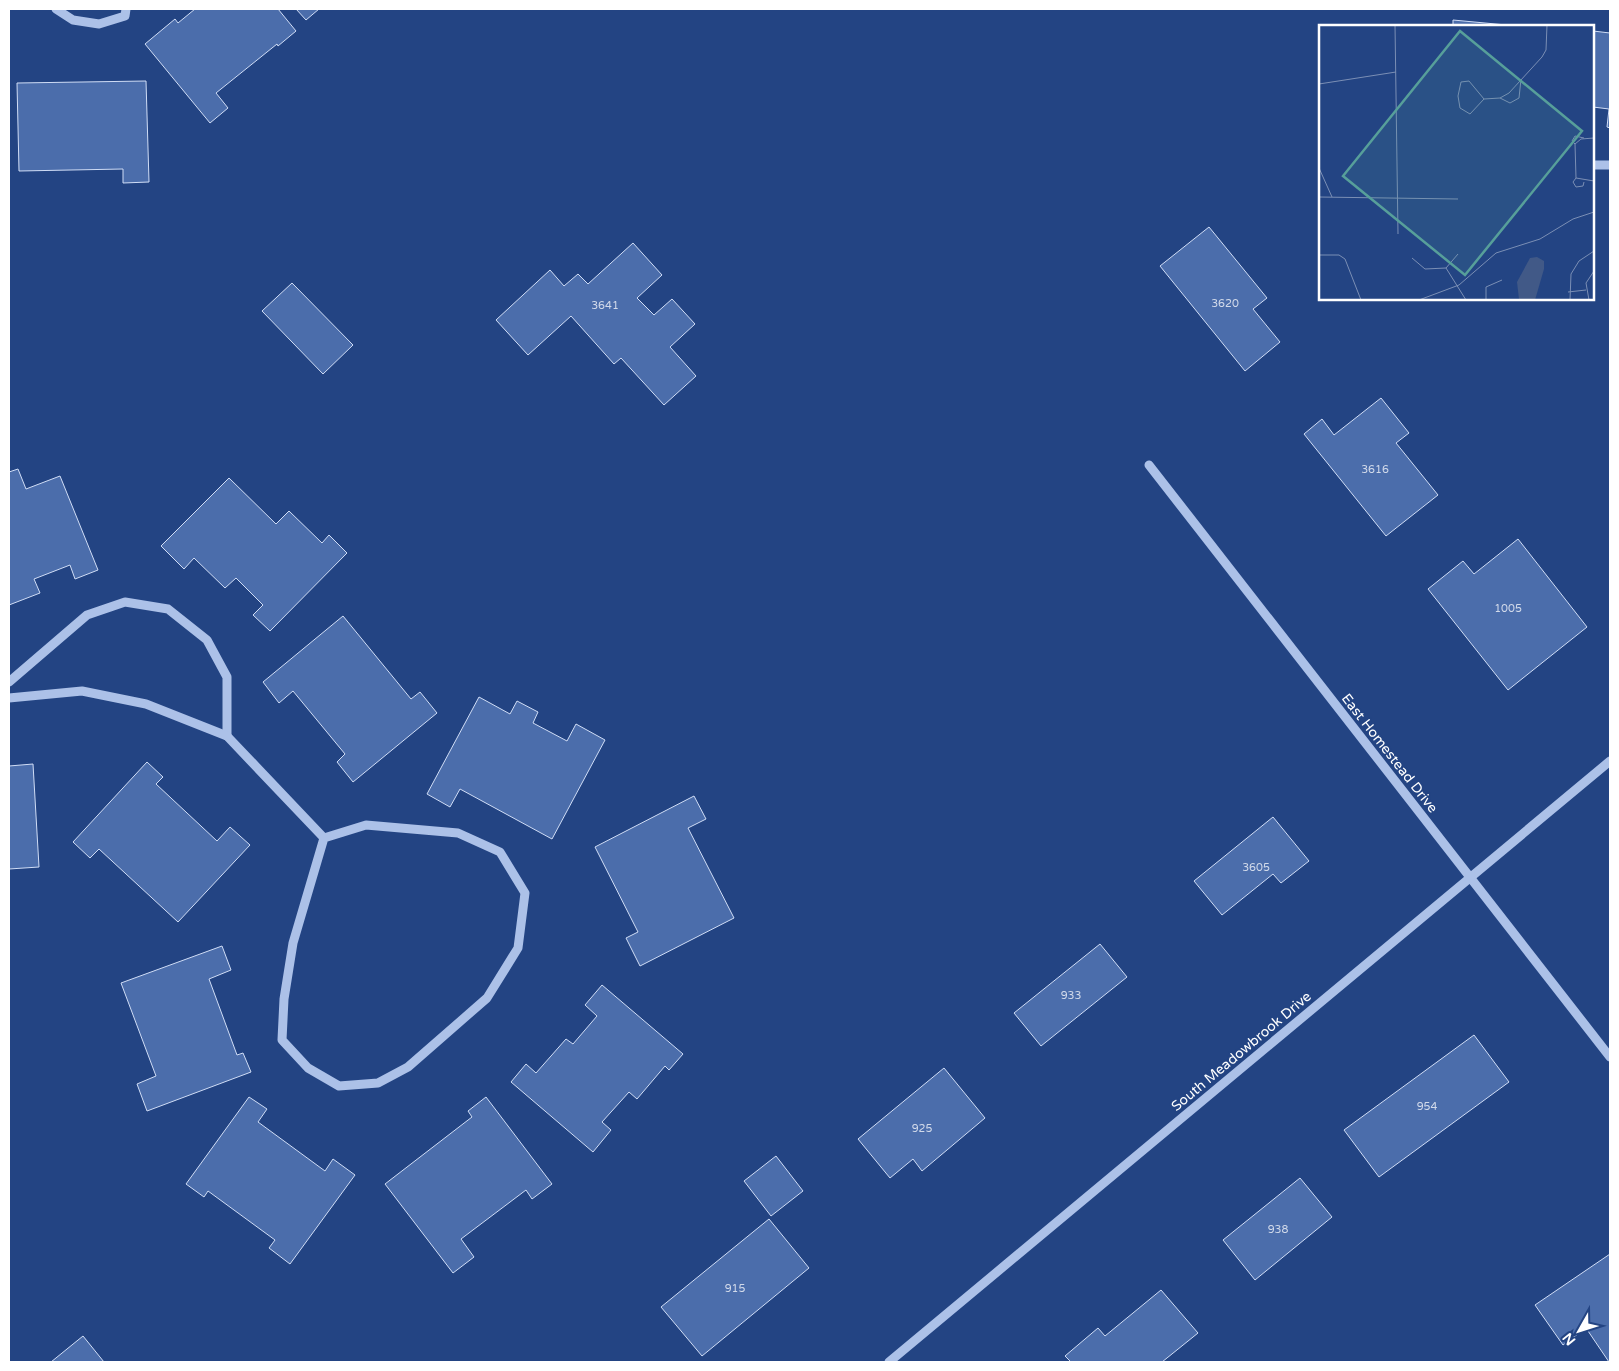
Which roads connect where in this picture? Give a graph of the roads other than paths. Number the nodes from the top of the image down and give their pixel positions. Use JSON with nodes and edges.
{"nodes":[{"id":1,"x":56,"y":9,"type":"edge"},
{"id":2,"x":126,"y":9,"type":"edge"},
{"id":3,"x":1594,"y":164,"type":"edge"},
{"id":4,"x":1610,"y":165,"type":"edge"},
{"id":5,"x":1149,"y":465,"type":"dead end"},
{"id":6,"x":9,"y":682,"type":"edge"},
{"id":7,"x":9,"y":698,"type":"edge"},
{"id":8,"x":228,"y":736,"type":"junction"},
{"id":9,"x":1610,"y":761,"type":"edge"},
{"id":10,"x":324,"y":838,"type":"junction"},
{"id":11,"x":1470,"y":877,"type":"junction"},
{"id":12,"x":1610,"y":1057,"type":"edge"},
{"id":13,"x":889,"y":1362,"type":"edge"}],
"edges":[{"from":1,"to":2,"type":"street"},
{"from":3,"to":4,"type":"street"},
{"from":5,"to":11,"type":"street","name":"East Homestead Drive"},
{"from":6,"to":8,"type":"street"},
{"from":7,"to":8,"type":"street"},
{"from":8,"to":10,"type":"street"},
{"from":9,"to":11,"type":"street","name":"South Meadowbrook Drive"},
{"from":10,"to":10,"type":"street"},
{"from":11,"to":12,"type":"street","name":"East Homestead Drive"},
{"from":11,"to":13,"type":"street","name":"South Meadowbrook Drive"}]}
